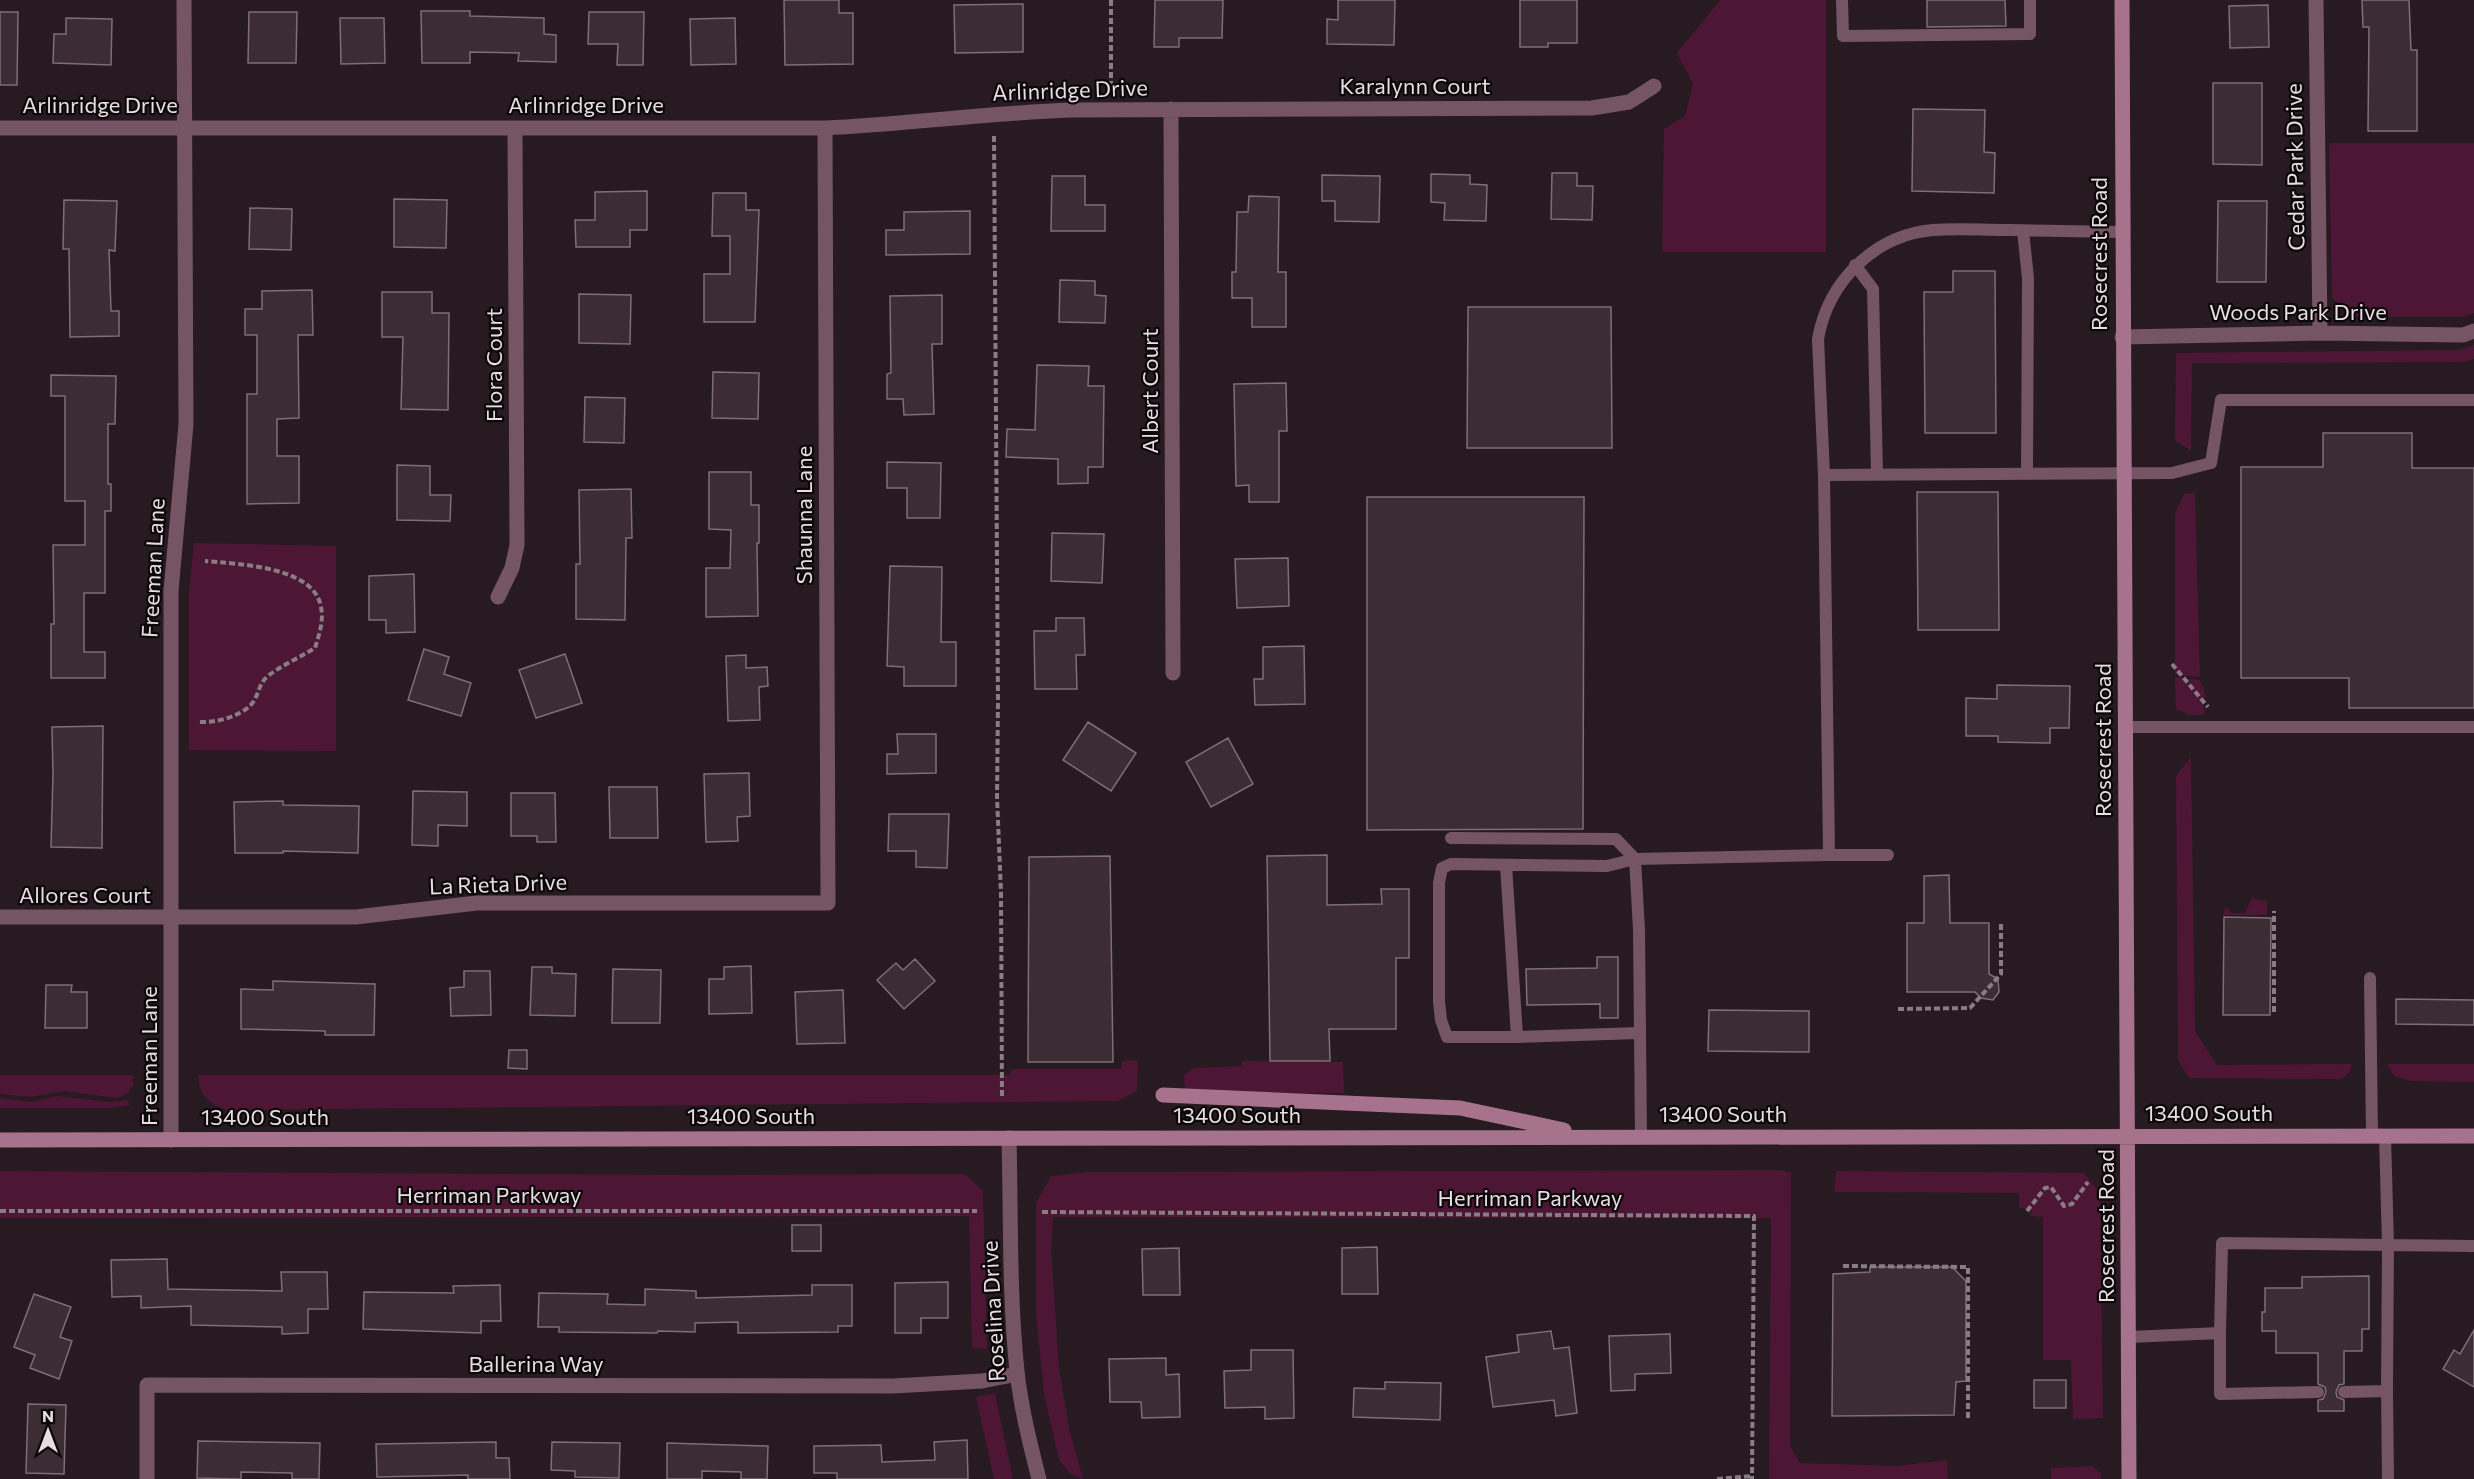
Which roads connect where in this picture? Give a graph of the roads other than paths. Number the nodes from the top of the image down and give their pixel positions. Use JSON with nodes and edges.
{"nodes":[{"id":1,"x":184,"y":0,"type":"edge"},
{"id":2,"x":1842,"y":0,"type":"edge"},
{"id":3,"x":2030,"y":0,"type":"edge"},
{"id":4,"x":2122,"y":0,"type":"edge"},
{"id":5,"x":2316,"y":0,"type":"edge"},
{"id":6,"x":1654,"y":86,"type":"dead end"},
{"id":7,"x":1171,"y":109,"type":"junction"},
{"id":8,"x":0,"y":128,"type":"edge"},
{"id":9,"x":185,"y":128,"type":"junction"},
{"id":10,"x":515,"y":128,"type":"junction"},
{"id":11,"x":825,"y":128,"type":"junction"},
{"id":12,"x":2023,"y":231,"type":"junction"},
{"id":13,"x":2122,"y":232,"type":"junction"},
{"id":14,"x":1855,"y":265,"type":"junction"},
{"id":15,"x":2474,"y":331,"type":"edge"},
{"id":16,"x":2320,"y":333,"type":"junction"},
{"id":17,"x":2122,"y":337,"type":"junction"},
{"id":18,"x":2474,"y":400,"type":"edge"},
{"id":19,"x":2124,"y":473,"type":"junction"},
{"id":20,"x":1877,"y":474,"type":"junction"},
{"id":21,"x":2027,"y":474,"type":"junction"},
{"id":22,"x":1824,"y":475,"type":"junction"},
{"id":23,"x":498,"y":597,"type":"dead end"},
{"id":24,"x":1173,"y":673,"type":"dead end"},
{"id":25,"x":2126,"y":727,"type":"junction"},
{"id":26,"x":2474,"y":727,"type":"edge"},
{"id":27,"x":1451,"y":838,"type":"dead end"},
{"id":28,"x":1828,"y":855,"type":"junction"},
{"id":29,"x":1888,"y":855,"type":"dead end"},
{"id":30,"x":1635,"y":860,"type":"junction"},
{"id":31,"x":1506,"y":865,"type":"junction"},
{"id":32,"x":828,"y":903,"type":"joint"},
{"id":33,"x":0,"y":917,"type":"edge"},
{"id":34,"x":171,"y":918,"type":"junction"},
{"id":35,"x":2370,"y":978,"type":"dead end"},
{"id":36,"x":1639,"y":1033,"type":"junction"},
{"id":37,"x":1517,"y":1037,"type":"junction"},
{"id":38,"x":1163,"y":1095,"type":"dead end"},
{"id":39,"x":2128,"y":1136,"type":"junction"},
{"id":40,"x":2378,"y":1136,"type":"junction"},
{"id":41,"x":2474,"y":1136,"type":"edge"},
{"id":42,"x":1593,"y":1137,"type":"junction"},
{"id":43,"x":1641,"y":1137,"type":"junction"},
{"id":44,"x":1009,"y":1138,"type":"junction"},
{"id":45,"x":0,"y":1140,"type":"edge"},
{"id":46,"x":171,"y":1140,"type":"junction"},
{"id":47,"x":2388,"y":1245,"type":"junction"},
{"id":48,"x":2474,"y":1246,"type":"edge"},
{"id":49,"x":2220,"y":1333,"type":"junction"},
{"id":50,"x":2129,"y":1336,"type":"junction"},
{"id":51,"x":1017,"y":1374,"type":"junction"},
{"id":52,"x":2388,"y":1391,"type":"junction"},
{"id":53,"x":2318,"y":1392,"type":"dead end"},
{"id":54,"x":2344,"y":1392,"type":"dead end"},
{"id":55,"x":147,"y":1479,"type":"edge"},
{"id":56,"x":1039,"y":1479,"type":"edge"},
{"id":57,"x":2129,"y":1479,"type":"edge"},
{"id":58,"x":2388,"y":1479,"type":"edge"}],
"edges":[{"from":1,"to":9,"type":"street","name":"Freeman Lane"},
{"from":2,"to":3,"type":"lane"},
{"from":4,"to":13,"type":"main road","name":"Rosecrest Road"},
{"from":5,"to":16,"type":"street","name":"Cedar Park Drive"},
{"from":6,"to":7,"type":"street","name":"Karalynn Court"},
{"from":7,"to":11,"type":"street","name":"Arlinridge Drive"},
{"from":7,"to":24,"type":"street","name":"Albert Court"},
{"from":8,"to":9,"type":"street","name":"Arlinridge Drive"},
{"from":9,"to":10,"type":"street","name":"Arlinridge Drive"},
{"from":9,"to":34,"type":"street","name":"Freeman Lane"},
{"from":10,"to":11,"type":"street","name":"Arlinridge Drive"},
{"from":10,"to":23,"type":"street","name":"Flora Court"},
{"from":11,"to":32,"type":"street","name":"Shaunna Lane"},
{"from":12,"to":13,"type":"lane"},
{"from":12,"to":14,"type":"lane"},
{"from":12,"to":21,"type":"lane"},
{"from":13,"to":17,"type":"main road","name":"Rosecrest Road"},
{"from":14,"to":20,"type":"lane"},
{"from":14,"to":22,"type":"lane"},
{"from":15,"to":16,"type":"street","name":"Woods Park Drive"},
{"from":16,"to":17,"type":"street","name":"Woods Park Drive"},
{"from":17,"to":19,"type":"main road","name":"Rosecrest Road"},
{"from":18,"to":19,"type":"lane"},
{"from":19,"to":21,"type":"lane"},
{"from":19,"to":25,"type":"main road","name":"Rosecrest Road"},
{"from":20,"to":21,"type":"lane"},
{"from":20,"to":22,"type":"lane"},
{"from":22,"to":28,"type":"lane"},
{"from":25,"to":26,"type":"lane"},
{"from":25,"to":39,"type":"main road","name":"Rosecrest Road"},
{"from":27,"to":30,"type":"lane"},
{"from":28,"to":29,"type":"lane"},
{"from":28,"to":30,"type":"lane"},
{"from":30,"to":31,"type":"lane"},
{"from":30,"to":36,"type":"lane"},
{"from":31,"to":37,"type":"lane"},
{"from":31,"to":37,"type":"lane"},
{"from":32,"to":34,"type":"street","name":"La Rieta Drive"},
{"from":33,"to":34,"type":"street","name":"Allores Court"},
{"from":34,"to":46,"type":"street","name":"Freeman Lane"},
{"from":35,"to":40,"type":"lane"},
{"from":36,"to":37,"type":"lane"},
{"from":36,"to":43,"type":"lane"},
{"from":38,"to":42,"type":"main road"},
{"from":39,"to":40,"type":"main road","name":"13400 South"},
{"from":39,"to":43,"type":"main road","name":"13400 South"},
{"from":39,"to":50,"type":"main road","name":"Rosecrest Road"},
{"from":40,"to":41,"type":"main road","name":"13400 South"},
{"from":40,"to":47,"type":"lane"},
{"from":42,"to":43,"type":"main road","name":"13400 South"},
{"from":42,"to":44,"type":"main road","name":"13400 South"},
{"from":44,"to":46,"type":"main road","name":"13400 South"},
{"from":44,"to":51,"type":"street","name":"Roselina Drive"},
{"from":45,"to":46,"type":"main road","name":"13400 South"},
{"from":47,"to":48,"type":"lane"},
{"from":47,"to":49,"type":"lane"},
{"from":47,"to":52,"type":"lane"},
{"from":49,"to":50,"type":"lane"},
{"from":49,"to":53,"type":"lane"},
{"from":50,"to":57,"type":"main road","name":"Rosecrest Road"},
{"from":51,"to":55,"type":"street","name":"Ballerina Way"},
{"from":51,"to":56,"type":"street","name":"Roselina Drive"},
{"from":52,"to":54,"type":"lane"},
{"from":52,"to":58,"type":"lane"}]}
